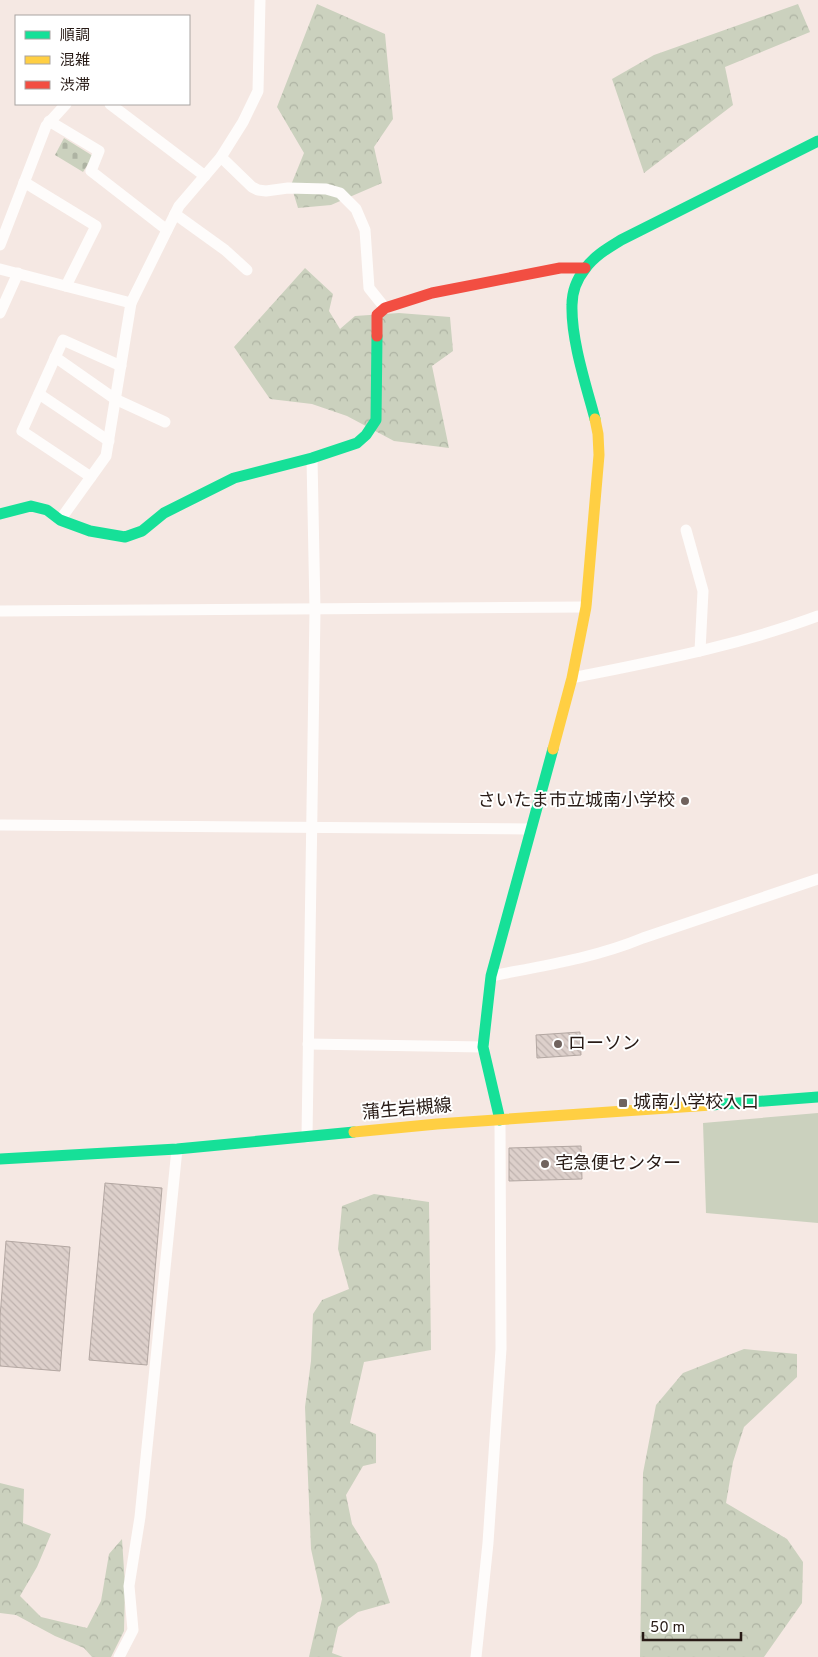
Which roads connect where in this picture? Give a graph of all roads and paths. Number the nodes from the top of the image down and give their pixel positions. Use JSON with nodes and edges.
{"nodes":[{"id":1,"x":260,"y":0,"type":"edge"},
{"id":2,"x":65,"y":105,"type":"edge"},
{"id":3,"x":111,"y":105,"type":"edge"},
{"id":4,"x":49,"y":121,"type":"junction"},
{"id":5,"x":818,"y":141,"type":"edge"},
{"id":6,"x":221,"y":157,"type":"junction"},
{"id":7,"x":205,"y":176,"type":"junction"},
{"id":8,"x":24,"y":182,"type":"junction"},
{"id":9,"x":175,"y":214,"type":"junction"},
{"id":10,"x":167,"y":230,"type":"junction"},
{"id":11,"x":0,"y":245,"type":"edge"},
{"id":12,"x":585,"y":268,"type":"junction"},
{"id":13,"x":0,"y":269,"type":"edge"},
{"id":14,"x":247,"y":270,"type":"dead end"},
{"id":15,"x":18,"y":273,"type":"junction"},
{"id":16,"x":66,"y":286,"type":"junction"},
{"id":17,"x":131,"y":303,"type":"junction"},
{"id":18,"x":385,"y":308,"type":"junction"},
{"id":19,"x":0,"y":313,"type":"edge"},
{"id":20,"x":55,"y":357,"type":"junction"},
{"id":21,"x":121,"y":366,"type":"junction"},
{"id":22,"x":38,"y":394,"type":"junction"},
{"id":23,"x":116,"y":399,"type":"junction"},
{"id":24,"x":165,"y":422,"type":"dead end"},
{"id":25,"x":109,"y":442,"type":"junction"},
{"id":26,"x":312,"y":458,"type":"junction"},
{"id":27,"x":91,"y":477,"type":"junction"},
{"id":28,"x":0,"y":514,"type":"edge"},
{"id":29,"x":60,"y":520,"type":"junction"},
{"id":30,"x":686,"y":530,"type":"dead end"},
{"id":31,"x":586,"y":607,"type":"junction"},
{"id":32,"x":315,"y":610,"type":"junction"},
{"id":33,"x":0,"y":611,"type":"edge"},
{"id":34,"x":818,"y":616,"type":"edge"},
{"id":35,"x":700,"y":651,"type":"junction"},
{"id":36,"x":572,"y":678,"type":"junction"},
{"id":37,"x":0,"y":825,"type":"edge"},
{"id":38,"x":311,"y":827,"type":"junction"},
{"id":39,"x":531,"y":829,"type":"junction"},
{"id":40,"x":818,"y":879,"type":"edge"},
{"id":41,"x":491,"y":976,"type":"junction"},
{"id":42,"x":308,"y":1044,"type":"junction"},
{"id":43,"x":483,"y":1047,"type":"junction"},
{"id":44,"x":818,"y":1097,"type":"edge"},
{"id":45,"x":500,"y":1120,"type":"junction"},
{"id":46,"x":307,"y":1137,"type":"junction"},
{"id":47,"x":177,"y":1149,"type":"junction"},
{"id":48,"x":0,"y":1159,"type":"edge"},
{"id":49,"x":119,"y":1657,"type":"edge"},
{"id":50,"x":476,"y":1657,"type":"edge"}],
"edges":[{"from":1,"to":6,"type":"street"},
{"from":2,"to":4,"type":"street"},
{"from":3,"to":7,"type":"street"},
{"from":4,"to":8,"type":"street"},
{"from":4,"to":10,"type":"street"},
{"from":5,"to":12,"type":"street"},
{"from":6,"to":7,"type":"street"},
{"from":6,"to":18,"type":"street"},
{"from":7,"to":9,"type":"street"},
{"from":8,"to":11,"type":"street"},
{"from":8,"to":16,"type":"street"},
{"from":9,"to":10,"type":"street"},
{"from":9,"to":14,"type":"street"},
{"from":10,"to":17,"type":"street"},
{"from":12,"to":18,"type":"street"},
{"from":12,"to":31,"type":"street"},
{"from":13,"to":15,"type":"street"},
{"from":15,"to":16,"type":"street"},
{"from":15,"to":19,"type":"street"},
{"from":16,"to":17,"type":"street"},
{"from":17,"to":21,"type":"street"},
{"from":18,"to":26,"type":"street"},
{"from":20,"to":21,"type":"street"},
{"from":20,"to":22,"type":"street"},
{"from":20,"to":23,"type":"street"},
{"from":21,"to":23,"type":"street"},
{"from":22,"to":25,"type":"street"},
{"from":22,"to":27,"type":"street"},
{"from":23,"to":24,"type":"street"},
{"from":23,"to":25,"type":"street"},
{"from":25,"to":27,"type":"street"},
{"from":26,"to":29,"type":"street"},
{"from":26,"to":32,"type":"street"},
{"from":27,"to":29,"type":"street"},
{"from":28,"to":29,"type":"street"},
{"from":30,"to":35,"type":"street"},
{"from":31,"to":32,"type":"street"},
{"from":31,"to":36,"type":"street"},
{"from":32,"to":33,"type":"street"},
{"from":32,"to":38,"type":"street"},
{"from":34,"to":35,"type":"street"},
{"from":35,"to":36,"type":"street"},
{"from":36,"to":39,"type":"street"},
{"from":37,"to":38,"type":"street"},
{"from":38,"to":39,"type":"street"},
{"from":38,"to":42,"type":"street"},
{"from":39,"to":41,"type":"street"},
{"from":40,"to":41,"type":"street"},
{"from":41,"to":43,"type":"street"},
{"from":42,"to":43,"type":"street"},
{"from":42,"to":46,"type":"street"},
{"from":43,"to":45,"type":"street"},
{"from":44,"to":45,"type":"street","name":"蒲生岩槻線"},
{"from":45,"to":46,"type":"street","name":"蒲生岩槻線"},
{"from":45,"to":50,"type":"street"},
{"from":46,"to":47,"type":"street","name":"蒲生岩槻線"},
{"from":47,"to":48,"type":"street","name":"蒲生岩槻線"},
{"from":47,"to":49,"type":"street"}]}
